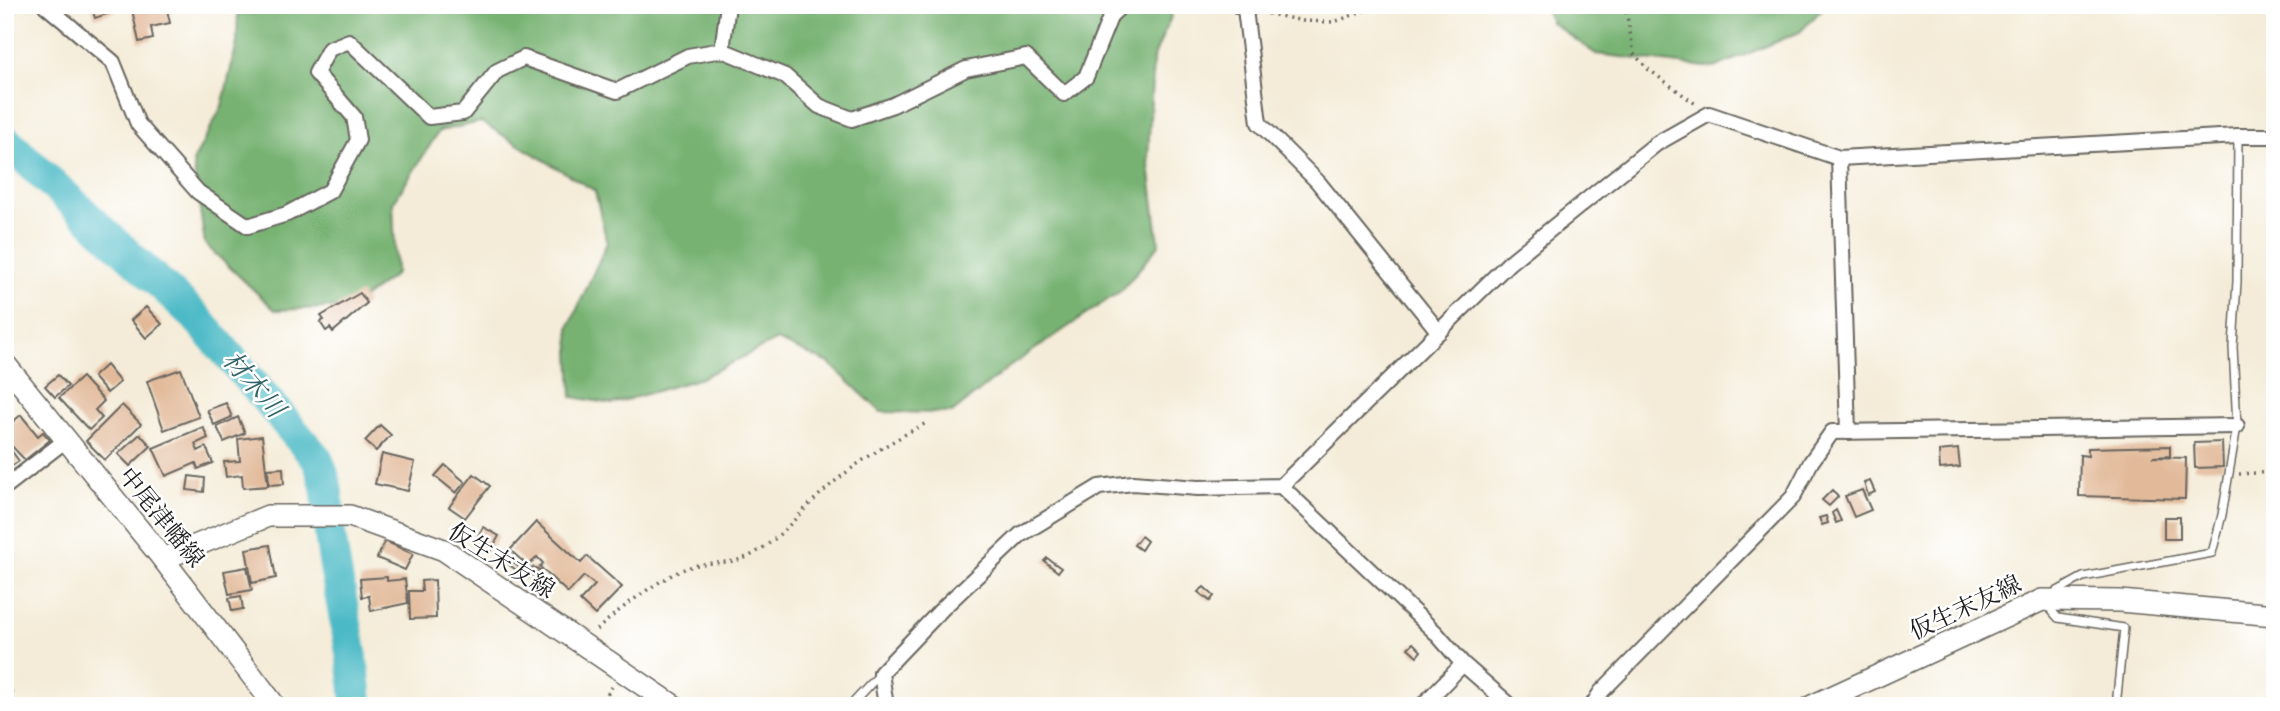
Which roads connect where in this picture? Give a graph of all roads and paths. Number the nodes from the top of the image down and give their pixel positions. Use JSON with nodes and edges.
{"nodes":[{"id":1,"x":45,"y":5,"type":"edge"},
{"id":2,"x":728,"y":5,"type":"edge"},
{"id":3,"x":1122,"y":5,"type":"edge"},
{"id":4,"x":1380,"y":5,"type":"edge"},
{"id":5,"x":1625,"y":5,"type":"edge"},
{"id":6,"x":1241,"y":7,"type":"edge"},
{"id":7,"x":722,"y":50,"type":"junction"},
{"id":8,"x":1709,"y":114,"type":"junction"},
{"id":9,"x":2238,"y":136,"type":"junction"},
{"id":10,"x":2275,"y":136,"type":"edge"},
{"id":11,"x":1839,"y":158,"type":"junction"},
{"id":12,"x":1439,"y":331,"type":"junction"},
{"id":13,"x":5,"y":364,"type":"edge"},
{"id":14,"x":928,"y":422,"type":"dead end"},
{"id":15,"x":2237,"y":426,"type":"junction"},
{"id":16,"x":1848,"y":432,"type":"junction"},
{"id":17,"x":66,"y":440,"type":"junction"},
{"id":18,"x":2275,"y":472,"type":"edge"},
{"id":19,"x":2230,"y":474,"type":"junction"},
{"id":20,"x":1281,"y":486,"type":"junction"},
{"id":21,"x":5,"y":487,"type":"edge"},
{"id":22,"x":163,"y":559,"type":"junction"},
{"id":23,"x":2042,"y":600,"type":"junction"},
{"id":24,"x":2275,"y":615,"type":"edge"},
{"id":25,"x":583,"y":645,"type":"junction"},
{"id":26,"x":1463,"y":664,"type":"junction"},
{"id":27,"x":881,"y":673,"type":"junction"},
{"id":28,"x":275,"y":706,"type":"edge"},
{"id":29,"x":674,"y":706,"type":"edge"},
{"id":30,"x":850,"y":706,"type":"edge"},
{"id":31,"x":886,"y":706,"type":"edge"},
{"id":32,"x":1422,"y":706,"type":"edge"},
{"id":33,"x":1511,"y":706,"type":"edge"},
{"id":34,"x":1592,"y":706,"type":"edge"},
{"id":35,"x":1812,"y":706,"type":"edge"},
{"id":36,"x":2116,"y":706,"type":"edge"}],
"edges":[{"from":1,"to":7,"type":"street"},
{"from":2,"to":7,"type":"street"},
{"from":3,"to":7,"type":"street"},
{"from":4,"to":6,"type":"path"},
{"from":5,"to":8,"type":"path"},
{"from":6,"to":12,"type":"street"},
{"from":8,"to":11,"type":"street"},
{"from":8,"to":12,"type":"street"},
{"from":9,"to":10,"type":"street"},
{"from":9,"to":11,"type":"street"},
{"from":9,"to":15,"type":"lane"},
{"from":11,"to":16,"type":"street"},
{"from":12,"to":20,"type":"street"},
{"from":13,"to":17,"type":"main road","name":"中尾津幡線"},
{"from":14,"to":25,"type":"path"},
{"from":15,"to":16,"type":"street"},
{"from":15,"to":19,"type":"lane"},
{"from":16,"to":34,"type":"street"},
{"from":17,"to":21,"type":"street"},
{"from":17,"to":22,"type":"main road","name":"中尾津幡線"},
{"from":18,"to":19,"type":"path"},
{"from":19,"to":23,"type":"lane"},
{"from":20,"to":26,"type":"street"},
{"from":20,"to":27,"type":"street"},
{"from":22,"to":25,"type":"main road","name":"仮生末友線"},
{"from":22,"to":28,"type":"main road","name":"中尾津幡線"},
{"from":23,"to":24,"type":"main road","name":"仮生末友線"},
{"from":23,"to":35,"type":"main road","name":"仮生末友線"},
{"from":23,"to":36,"type":"lane"},
{"from":25,"to":29,"type":"main road","name":"仮生末友線"},
{"from":26,"to":32,"type":"street"},
{"from":26,"to":33,"type":"street"},
{"from":27,"to":30,"type":"lane"},
{"from":27,"to":31,"type":"street"}]}
